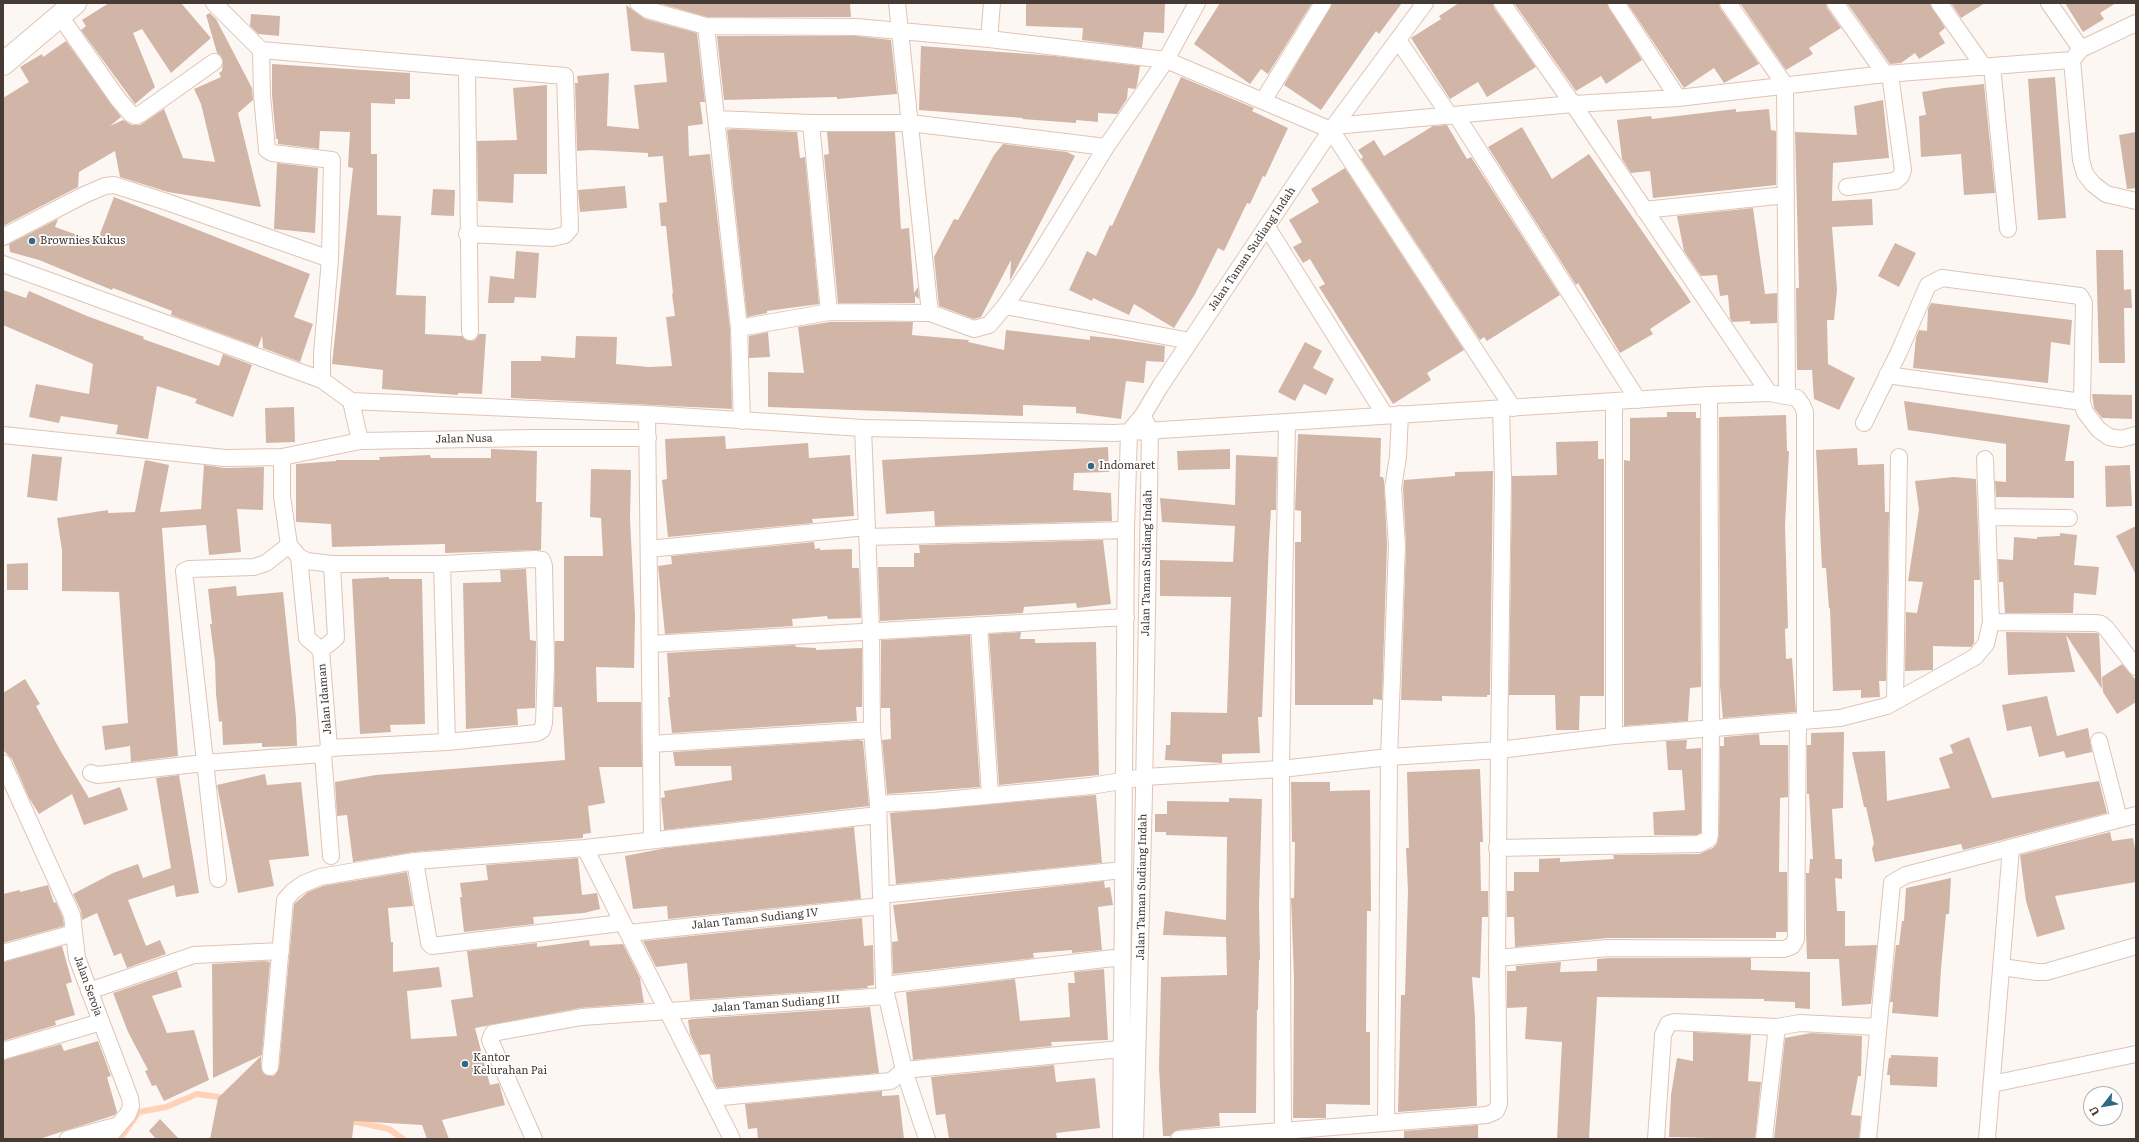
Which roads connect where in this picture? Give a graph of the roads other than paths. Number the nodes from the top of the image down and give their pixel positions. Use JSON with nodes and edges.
{"nodes":[{"id":1,"x":214,"y":3,"type":"edge"},
{"id":2,"x":638,"y":3,"type":"edge"},
{"id":3,"x":897,"y":3,"type":"edge"},
{"id":4,"x":992,"y":3,"type":"edge"},
{"id":5,"x":1197,"y":3,"type":"edge"},
{"id":6,"x":1323,"y":3,"type":"edge"},
{"id":7,"x":1425,"y":3,"type":"edge"},
{"id":8,"x":1502,"y":3,"type":"edge"},
{"id":9,"x":1616,"y":3,"type":"edge"},
{"id":10,"x":1728,"y":3,"type":"edge"},
{"id":11,"x":1835,"y":3,"type":"edge"},
{"id":12,"x":1939,"y":3,"type":"edge"},
{"id":13,"x":2049,"y":3,"type":"edge"},
{"id":14,"x":67,"y":9,"type":"edge"},
{"id":15,"x":2136,"y":23,"type":"edge"},
{"id":16,"x":706,"y":26,"type":"junction"},
{"id":17,"x":899,"y":30,"type":"junction"},
{"id":18,"x":989,"y":39,"type":"junction"},
{"id":19,"x":1398,"y":40,"type":"junction"},
{"id":20,"x":261,"y":50,"type":"junction"},
{"id":21,"x":2076,"y":55,"type":"junction"},
{"id":22,"x":1166,"y":60,"type":"junction"},
{"id":23,"x":214,"y":62,"type":"dead end"},
{"id":24,"x":3,"y":64,"type":"edge"},
{"id":25,"x":1988,"y":67,"type":"junction"},
{"id":26,"x":466,"y":68,"type":"junction"},
{"id":27,"x":1888,"y":74,"type":"junction"},
{"id":28,"x":1785,"y":85,"type":"junction"},
{"id":29,"x":1678,"y":98,"type":"junction"},
{"id":30,"x":1262,"y":101,"type":"junction"},
{"id":31,"x":1573,"y":104,"type":"junction"},
{"id":32,"x":1453,"y":116,"type":"junction"},
{"id":33,"x":718,"y":120,"type":"junction"},
{"id":34,"x":811,"y":123,"type":"junction"},
{"id":35,"x":910,"y":123,"type":"junction"},
{"id":36,"x":1333,"y":128,"type":"junction"},
{"id":37,"x":1106,"y":147,"type":"junction"},
{"id":38,"x":1847,"y":187,"type":"dead end"},
{"id":39,"x":1786,"y":196,"type":"junction"},
{"id":40,"x":2136,"y":201,"type":"edge"},
{"id":41,"x":1644,"y":210,"type":"junction"},
{"id":42,"x":1267,"y":227,"type":"junction"},
{"id":43,"x":2008,"y":229,"type":"dead end"},
{"id":44,"x":467,"y":234,"type":"junction"},
{"id":45,"x":3,"y":237,"type":"edge"},
{"id":46,"x":330,"y":260,"type":"junction"},
{"id":47,"x":3,"y":264,"type":"edge"},
{"id":48,"x":1005,"y":306,"type":"junction"},
{"id":49,"x":829,"y":312,"type":"junction"},
{"id":50,"x":930,"y":313,"type":"junction"},
{"id":51,"x":739,"y":328,"type":"junction"},
{"id":52,"x":470,"y":332,"type":"dead end"},
{"id":53,"x":1190,"y":341,"type":"junction"},
{"id":54,"x":1887,"y":375,"type":"junction"},
{"id":55,"x":322,"y":380,"type":"junction"},
{"id":56,"x":1769,"y":393,"type":"junction"},
{"id":57,"x":1709,"y":395,"type":"junction"},
{"id":58,"x":1787,"y":395,"type":"junction"},
{"id":59,"x":1638,"y":400,"type":"junction"},
{"id":60,"x":351,"y":401,"type":"junction"},
{"id":61,"x":1614,"y":402,"type":"junction"},
{"id":62,"x":2082,"y":402,"type":"junction"},
{"id":63,"x":1507,"y":408,"type":"junction"},
{"id":64,"x":647,"y":414,"type":"junction"},
{"id":65,"x":1393,"y":414,"type":"junction"},
{"id":66,"x":1143,"y":415,"type":"junction"},
{"id":67,"x":742,"y":421,"type":"junction"},
{"id":68,"x":1287,"y":422,"type":"junction"},
{"id":69,"x":1864,"y":423,"type":"dead end"},
{"id":70,"x":863,"y":428,"type":"junction"},
{"id":71,"x":1150,"y":431,"type":"junction"},
{"id":72,"x":1130,"y":432,"type":"junction"},
{"id":73,"x":2136,"y":434,"type":"edge"},
{"id":74,"x":3,"y":435,"type":"edge"},
{"id":75,"x":648,"y":438,"type":"junction"},
{"id":76,"x":360,"y":441,"type":"junction"},
{"id":77,"x":282,"y":457,"type":"junction"},
{"id":78,"x":1899,"y":457,"type":"dead end"},
{"id":79,"x":1985,"y":460,"type":"dead end"},
{"id":80,"x":1987,"y":517,"type":"junction"},
{"id":81,"x":2069,"y":518,"type":"dead end"},
{"id":82,"x":1126,"y":530,"type":"junction"},
{"id":83,"x":867,"y":532,"type":"junction"},
{"id":84,"x":289,"y":544,"type":"junction"},
{"id":85,"x":650,"y":549,"type":"junction"},
{"id":86,"x":299,"y":557,"type":"junction"},
{"id":87,"x":332,"y":564,"type":"junction"},
{"id":88,"x":442,"y":564,"type":"junction"},
{"id":89,"x":1126,"y":617,"type":"junction"},
{"id":90,"x":1990,"y":622,"type":"junction"},
{"id":91,"x":979,"y":625,"type":"junction"},
{"id":92,"x":871,"y":631,"type":"junction"},
{"id":93,"x":651,"y":644,"type":"junction"},
{"id":94,"x":320,"y":650,"type":"junction"},
{"id":95,"x":2136,"y":667,"type":"edge"},
{"id":96,"x":1895,"y":701,"type":"junction"},
{"id":97,"x":1801,"y":722,"type":"junction"},
{"id":98,"x":1711,"y":729,"type":"junction"},
{"id":99,"x":872,"y":730,"type":"junction"},
{"id":100,"x":1614,"y":736,"type":"junction"},
{"id":101,"x":2099,"y":740,"type":"dead end"},
{"id":102,"x":447,"y":742,"type":"junction"},
{"id":103,"x":652,"y":744,"type":"junction"},
{"id":104,"x":1499,"y":750,"type":"junction"},
{"id":105,"x":326,"y":751,"type":"junction"},
{"id":106,"x":1389,"y":757,"type":"junction"},
{"id":107,"x":3,"y":763,"type":"edge"},
{"id":108,"x":204,"y":763,"type":"junction"},
{"id":109,"x":1281,"y":770,"type":"junction"},
{"id":110,"x":91,"y":772,"type":"dead end"},
{"id":111,"x":1144,"y":777,"type":"junction"},
{"id":112,"x":1124,"y":780,"type":"junction"},
{"id":113,"x":990,"y":795,"type":"junction"},
{"id":114,"x":878,"y":810,"type":"junction"},
{"id":115,"x":2136,"y":816,"type":"edge"},
{"id":116,"x":2119,"y":819,"type":"junction"},
{"id":117,"x":652,"y":840,"type":"junction"},
{"id":118,"x":585,"y":848,"type":"junction"},
{"id":119,"x":1497,"y":848,"type":"junction"},
{"id":120,"x":2011,"y":848,"type":"junction"},
{"id":121,"x":331,"y":856,"type":"dead end"},
{"id":122,"x":415,"y":861,"type":"junction"},
{"id":123,"x":1123,"y":870,"type":"junction"},
{"id":124,"x":218,"y":879,"type":"dead end"},
{"id":125,"x":881,"y":901,"type":"junction"},
{"id":126,"x":625,"y":928,"type":"junction"},
{"id":127,"x":74,"y":933,"type":"junction"},
{"id":128,"x":2136,"y":946,"type":"edge"},
{"id":129,"x":280,"y":950,"type":"junction"},
{"id":130,"x":3,"y":953,"type":"edge"},
{"id":131,"x":1122,"y":957,"type":"junction"},
{"id":132,"x":1497,"y":958,"type":"junction"},
{"id":133,"x":2002,"y":966,"type":"junction"},
{"id":134,"x":89,"y":991,"type":"junction"},
{"id":135,"x":885,"y":991,"type":"junction"},
{"id":136,"x":666,"y":1012,"type":"junction"},
{"id":137,"x":101,"y":1022,"type":"junction"},
{"id":138,"x":1878,"y":1027,"type":"junction"},
{"id":139,"x":1777,"y":1028,"type":"junction"},
{"id":140,"x":1121,"y":1049,"type":"junction"},
{"id":141,"x":3,"y":1051,"type":"edge"},
{"id":142,"x":2136,"y":1054,"type":"edge"},
{"id":143,"x":270,"y":1067,"type":"dead end"},
{"id":144,"x":904,"y":1070,"type":"junction"},
{"id":145,"x":1992,"y":1084,"type":"junction"},
{"id":146,"x":711,"y":1098,"type":"junction"},
{"id":147,"x":1386,"y":1122,"type":"junction"},
{"id":148,"x":119,"y":1125,"type":"junction"},
{"id":149,"x":1282,"y":1135,"type":"edge"},
{"id":150,"x":68,"y":1139,"type":"edge"},
{"id":151,"x":107,"y":1139,"type":"edge"},
{"id":152,"x":534,"y":1139,"type":"edge"},
{"id":153,"x":732,"y":1139,"type":"edge"},
{"id":154,"x":927,"y":1139,"type":"edge"},
{"id":155,"x":1121,"y":1139,"type":"edge"},
{"id":156,"x":1135,"y":1139,"type":"edge"},
{"id":157,"x":1179,"y":1139,"type":"edge"},
{"id":158,"x":1656,"y":1139,"type":"edge"},
{"id":159,"x":1764,"y":1139,"type":"edge"},
{"id":160,"x":1868,"y":1139,"type":"edge"},
{"id":161,"x":1987,"y":1139,"type":"edge"}],
"edges":[{"from":1,"to":20,"type":"street"},
{"from":2,"to":16,"type":"street"},
{"from":3,"to":17,"type":"street"},
{"from":4,"to":18,"type":"street"},
{"from":5,"to":22,"type":"street"},
{"from":6,"to":30,"type":"street"},
{"from":7,"to":19,"type":"street","name":"Jalan Taman Sudiang Indah"},
{"from":8,"to":31,"type":"street"},
{"from":9,"to":29,"type":"street"},
{"from":10,"to":28,"type":"street"},
{"from":11,"to":27,"type":"street"},
{"from":12,"to":25,"type":"street"},
{"from":13,"to":21,"type":"street"},
{"from":14,"to":23,"type":"street"},
{"from":14,"to":24,"type":"main road"},
{"from":15,"to":21,"type":"street"},
{"from":16,"to":17,"type":"street"},
{"from":16,"to":33,"type":"street"},
{"from":17,"to":18,"type":"street"},
{"from":17,"to":35,"type":"street"},
{"from":18,"to":22,"type":"street"},
{"from":19,"to":32,"type":"street"},
{"from":19,"to":36,"type":"street","name":"Jalan Taman Sudiang Indah"},
{"from":20,"to":26,"type":"street"},
{"from":20,"to":46,"type":"street"},
{"from":21,"to":25,"type":"street"},
{"from":21,"to":40,"type":"street"},
{"from":22,"to":30,"type":"street"},
{"from":22,"to":37,"type":"street"},
{"from":25,"to":27,"type":"street"},
{"from":25,"to":43,"type":"street"},
{"from":26,"to":44,"type":"street"},
{"from":26,"to":44,"type":"street"},
{"from":27,"to":28,"type":"street"},
{"from":27,"to":38,"type":"street"},
{"from":28,"to":29,"type":"street"},
{"from":28,"to":39,"type":"street"},
{"from":29,"to":31,"type":"street"},
{"from":30,"to":36,"type":"street"},
{"from":31,"to":32,"type":"street"},
{"from":31,"to":41,"type":"street"},
{"from":32,"to":36,"type":"street"},
{"from":32,"to":59,"type":"street"},
{"from":33,"to":34,"type":"street"},
{"from":33,"to":51,"type":"street"},
{"from":34,"to":35,"type":"street"},
{"from":34,"to":49,"type":"street"},
{"from":35,"to":37,"type":"street"},
{"from":35,"to":50,"type":"street"},
{"from":36,"to":42,"type":"street","name":"Jalan Taman Sudiang Indah"},
{"from":36,"to":63,"type":"street"},
{"from":37,"to":48,"type":"street"},
{"from":39,"to":41,"type":"street"},
{"from":39,"to":58,"type":"street"},
{"from":41,"to":56,"type":"street"},
{"from":42,"to":53,"type":"street","name":"Jalan Taman Sudiang Indah"},
{"from":42,"to":65,"type":"street"},
{"from":44,"to":52,"type":"street"},
{"from":45,"to":46,"type":"street"},
{"from":46,"to":55,"type":"street"},
{"from":47,"to":55,"type":"street"},
{"from":48,"to":50,"type":"street"},
{"from":48,"to":53,"type":"street"},
{"from":49,"to":50,"type":"street"},
{"from":49,"to":51,"type":"street"},
{"from":51,"to":67,"type":"street"},
{"from":53,"to":66,"type":"street","name":"Jalan Taman Sudiang Indah"},
{"from":54,"to":62,"type":"street"},
{"from":54,"to":62,"type":"street"},
{"from":54,"to":69,"type":"street"},
{"from":55,"to":60,"type":"street"},
{"from":56,"to":57,"type":"street"},
{"from":56,"to":58,"type":"street"},
{"from":57,"to":59,"type":"street"},
{"from":57,"to":98,"type":"street"},
{"from":58,"to":97,"type":"street"},
{"from":59,"to":61,"type":"street"},
{"from":60,"to":64,"type":"street"},
{"from":60,"to":76,"type":"street"},
{"from":61,"to":63,"type":"street"},
{"from":61,"to":100,"type":"street"},
{"from":62,"to":73,"type":"street"},
{"from":63,"to":65,"type":"street"},
{"from":63,"to":104,"type":"street"},
{"from":64,"to":67,"type":"street"},
{"from":64,"to":75,"type":"street"},
{"from":65,"to":68,"type":"street"},
{"from":65,"to":106,"type":"street"},
{"from":66,"to":71,"type":"street","name":"Jalan Taman Sudiang Indah"},
{"from":66,"to":72,"type":"street"},
{"from":67,"to":70,"type":"street"},
{"from":68,"to":71,"type":"street"},
{"from":68,"to":109,"type":"street"},
{"from":70,"to":72,"type":"street"},
{"from":70,"to":83,"type":"street"},
{"from":71,"to":72,"type":"street"},
{"from":71,"to":111,"type":"street","name":"Jalan Taman Sudiang Indah"},
{"from":72,"to":82,"type":"street"},
{"from":74,"to":77,"type":"street","name":"Jalan Nusa"},
{"from":75,"to":76,"type":"street","name":"Jalan Nusa"},
{"from":75,"to":85,"type":"street"},
{"from":76,"to":77,"type":"street","name":"Jalan Nusa"},
{"from":77,"to":84,"type":"street"},
{"from":78,"to":96,"type":"street"},
{"from":79,"to":80,"type":"street"},
{"from":80,"to":81,"type":"street"},
{"from":80,"to":90,"type":"street"},
{"from":82,"to":83,"type":"street"},
{"from":82,"to":89,"type":"street"},
{"from":83,"to":85,"type":"street"},
{"from":83,"to":92,"type":"street"},
{"from":84,"to":86,"type":"street"},
{"from":84,"to":108,"type":"street"},
{"from":85,"to":93,"type":"street"},
{"from":86,"to":87,"type":"street"},
{"from":86,"to":94,"type":"street","name":"Jalan Idaman"},
{"from":87,"to":88,"type":"street"},
{"from":87,"to":94,"type":"street","name":"Jalan Idaman"},
{"from":88,"to":102,"type":"street"},
{"from":88,"to":102,"type":"street"},
{"from":89,"to":91,"type":"street"},
{"from":89,"to":112,"type":"street"},
{"from":90,"to":95,"type":"street"},
{"from":90,"to":96,"type":"street"},
{"from":91,"to":92,"type":"street"},
{"from":91,"to":113,"type":"street"},
{"from":92,"to":93,"type":"street"},
{"from":92,"to":99,"type":"street"},
{"from":93,"to":103,"type":"street"},
{"from":94,"to":105,"type":"street","name":"Jalan Idaman"},
{"from":96,"to":97,"type":"street"},
{"from":97,"to":98,"type":"street"},
{"from":97,"to":132,"type":"street"},
{"from":98,"to":100,"type":"street"},
{"from":98,"to":119,"type":"street"},
{"from":99,"to":103,"type":"street"},
{"from":99,"to":114,"type":"street"},
{"from":100,"to":104,"type":"street"},
{"from":101,"to":116,"type":"street"},
{"from":102,"to":105,"type":"street"},
{"from":103,"to":117,"type":"street"},
{"from":104,"to":106,"type":"street"},
{"from":104,"to":119,"type":"street"},
{"from":105,"to":108,"type":"street"},
{"from":105,"to":121,"type":"street","name":"Jalan Idaman"},
{"from":106,"to":109,"type":"street"},
{"from":106,"to":147,"type":"street"},
{"from":107,"to":127,"type":"street","name":"Jalan Seroja"},
{"from":108,"to":110,"type":"street"},
{"from":108,"to":124,"type":"street"},
{"from":109,"to":111,"type":"street"},
{"from":109,"to":149,"type":"street"},
{"from":111,"to":112,"type":"street"},
{"from":111,"to":156,"type":"street","name":"Jalan Taman Sudiang Indah"},
{"from":112,"to":113,"type":"street"},
{"from":112,"to":123,"type":"street"},
{"from":113,"to":114,"type":"street"},
{"from":114,"to":117,"type":"street"},
{"from":114,"to":125,"type":"street"},
{"from":115,"to":116,"type":"street"},
{"from":116,"to":120,"type":"street"},
{"from":117,"to":118,"type":"street"},
{"from":118,"to":122,"type":"street"},
{"from":118,"to":126,"type":"street"},
{"from":119,"to":132,"type":"street"},
{"from":120,"to":133,"type":"street"},
{"from":120,"to":138,"type":"street"},
{"from":122,"to":126,"type":"street","name":"Jalan Taman Sudiang IV"},
{"from":122,"to":129,"type":"street"},
{"from":123,"to":125,"type":"street","name":"Jalan Taman Sudiang IV"},
{"from":123,"to":131,"type":"street"},
{"from":125,"to":126,"type":"street","name":"Jalan Taman Sudiang IV"},
{"from":125,"to":135,"type":"street"},
{"from":126,"to":136,"type":"street"},
{"from":127,"to":130,"type":"street"},
{"from":127,"to":134,"type":"street","name":"Jalan Seroja"},
{"from":128,"to":133,"type":"street"},
{"from":129,"to":134,"type":"street"},
{"from":129,"to":143,"type":"street"},
{"from":131,"to":135,"type":"street","name":"Jalan Taman Sudiang III"},
{"from":131,"to":140,"type":"street"},
{"from":132,"to":147,"type":"street"},
{"from":133,"to":145,"type":"street"},
{"from":134,"to":137,"type":"street","name":"Jalan Seroja"},
{"from":135,"to":136,"type":"street","name":"Jalan Taman Sudiang III"},
{"from":135,"to":144,"type":"street"},
{"from":136,"to":146,"type":"street"},
{"from":136,"to":152,"type":"street","name":"Jalan Taman Sudiang III"},
{"from":137,"to":141,"type":"street"},
{"from":137,"to":148,"type":"street","name":"Jalan Seroja"},
{"from":138,"to":139,"type":"street"},
{"from":138,"to":160,"type":"street"},
{"from":139,"to":158,"type":"street"},
{"from":139,"to":159,"type":"street"},
{"from":140,"to":144,"type":"street"},
{"from":140,"to":155,"type":"street"},
{"from":142,"to":145,"type":"street"},
{"from":144,"to":146,"type":"street"},
{"from":144,"to":154,"type":"street"},
{"from":145,"to":161,"type":"street"},
{"from":146,"to":153,"type":"street"},
{"from":147,"to":149,"type":"street"},
{"from":148,"to":150,"type":"street"},
{"from":148,"to":151,"type":"street","name":"Jalan Seroja"},
{"from":149,"to":157,"type":"street"}]}
